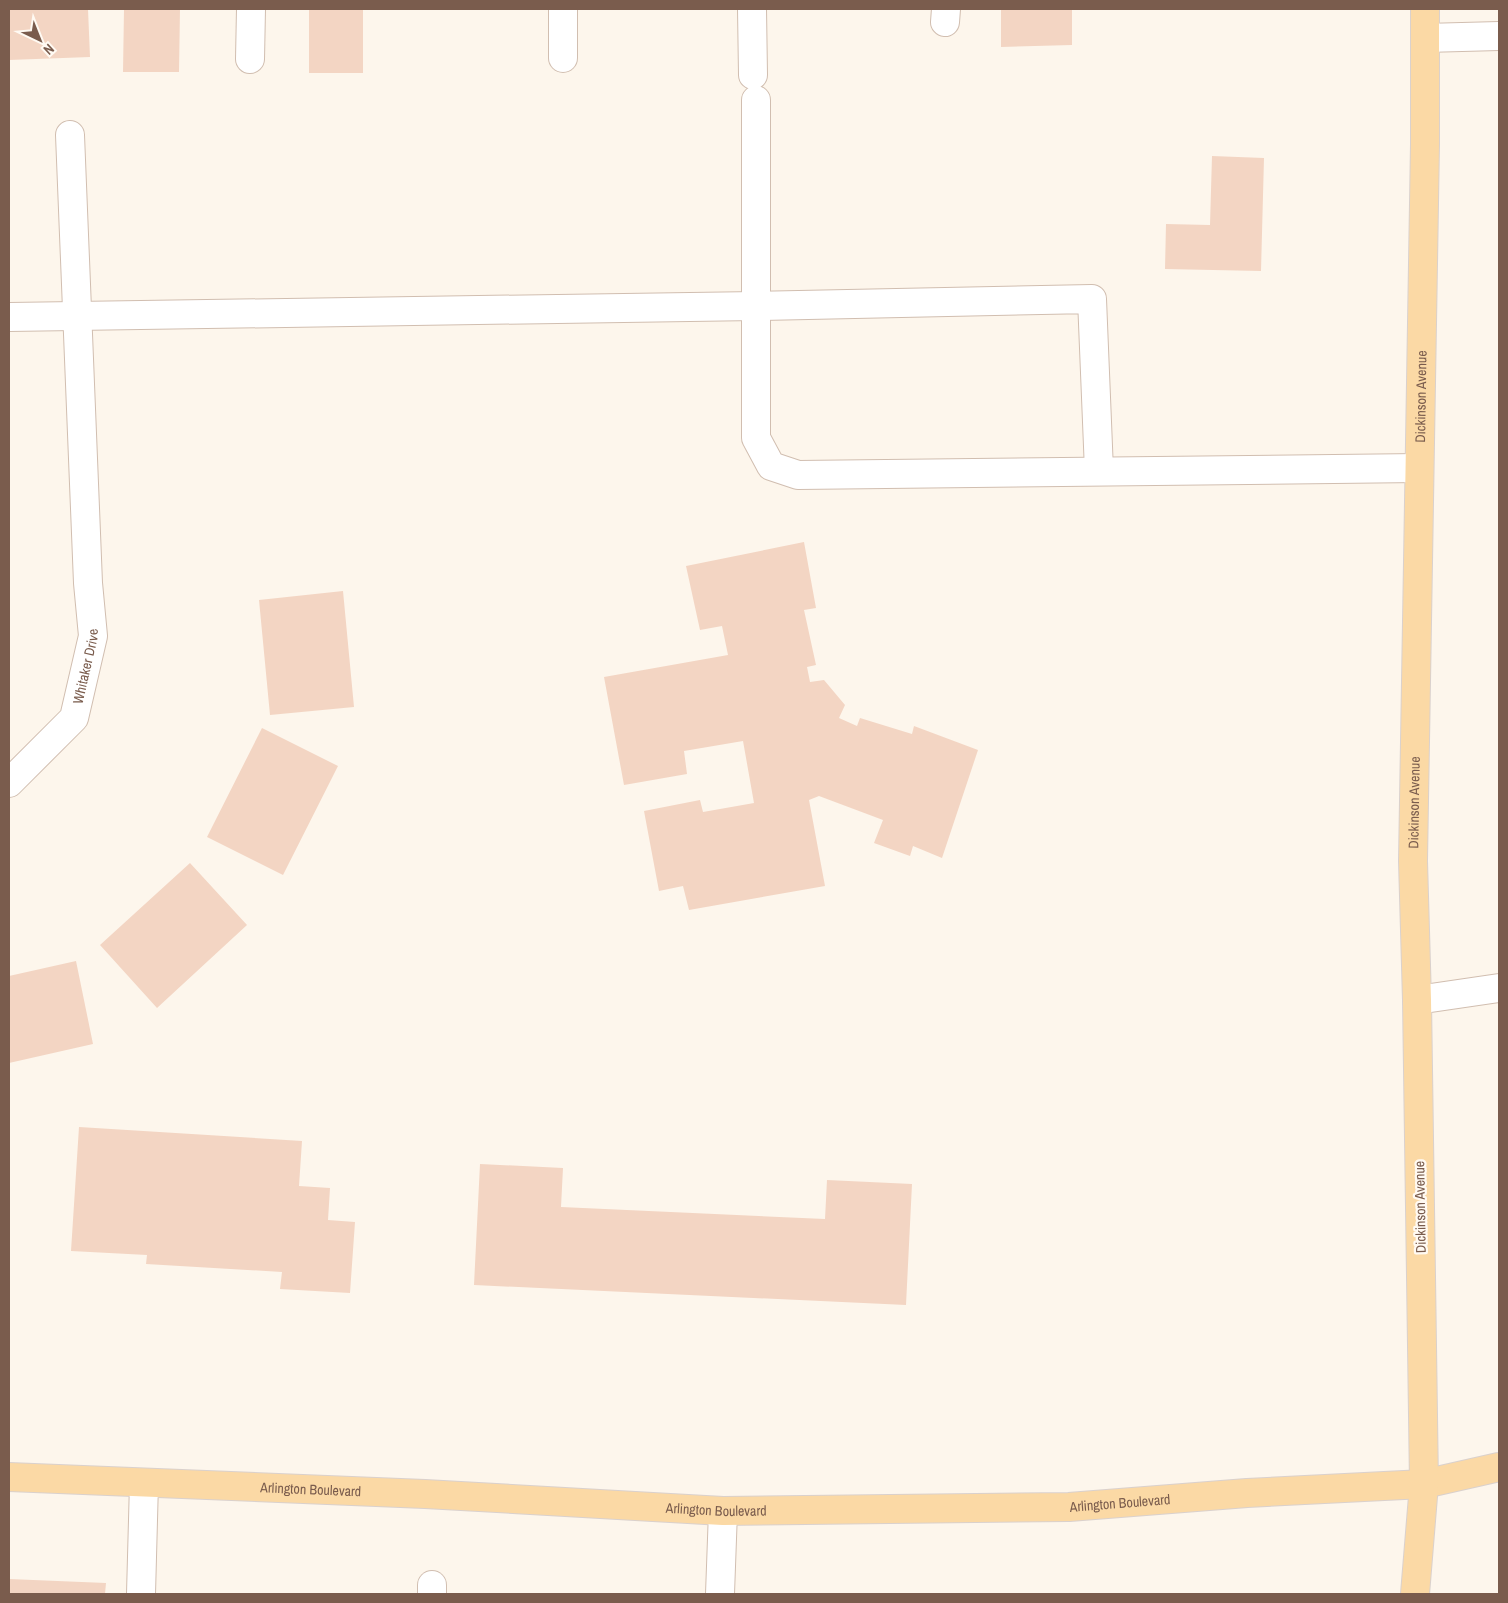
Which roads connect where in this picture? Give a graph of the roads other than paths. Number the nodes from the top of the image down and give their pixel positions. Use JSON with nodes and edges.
{"nodes":[{"id":1,"x":251,"y":9,"type":"edge"},
{"id":2,"x":563,"y":9,"type":"edge"},
{"id":3,"x":752,"y":9,"type":"edge"},
{"id":4,"x":1425,"y":9,"type":"edge"},
{"id":5,"x":1499,"y":36,"type":"edge"},
{"id":6,"x":1425,"y":38,"type":"junction"},
{"id":7,"x":563,"y":58,"type":"dead end"},
{"id":8,"x":250,"y":59,"type":"dead end"},
{"id":9,"x":70,"y":135,"type":"dead end"},
{"id":10,"x":756,"y":306,"type":"junction"},
{"id":11,"x":9,"y":316,"type":"edge"},
{"id":12,"x":77,"y":316,"type":"junction"},
{"id":13,"x":1419,"y":468,"type":"junction"},
{"id":14,"x":1099,"y":471,"type":"junction"},
{"id":15,"x":9,"y":783,"type":"edge"},
{"id":16,"x":1499,"y":988,"type":"edge"},
{"id":17,"x":1417,"y":1000,"type":"junction"},
{"id":18,"x":1499,"y":1467,"type":"edge"},
{"id":19,"x":9,"y":1477,"type":"edge"},
{"id":20,"x":144,"y":1483,"type":"junction"},
{"id":21,"x":1424,"y":1484,"type":"junction"},
{"id":22,"x":723,"y":1510,"type":"junction"},
{"id":23,"x":141,"y":1594,"type":"edge"},
{"id":24,"x":720,"y":1594,"type":"edge"},
{"id":25,"x":1415,"y":1594,"type":"edge"}],
"edges":[{"from":1,"to":8,"type":"street"},
{"from":2,"to":7,"type":"street"},
{"from":3,"to":10,"type":"street"},
{"from":4,"to":6,"type":"main road","name":"Dickinson Avenue"},
{"from":5,"to":6,"type":"street"},
{"from":6,"to":13,"type":"main road","name":"Dickinson Avenue"},
{"from":9,"to":12,"type":"street","name":"Whitaker Drive"},
{"from":10,"to":12,"type":"street"},
{"from":10,"to":14,"type":"street"},
{"from":10,"to":14,"type":"street"},
{"from":11,"to":12,"type":"street"},
{"from":12,"to":15,"type":"street","name":"Whitaker Drive"},
{"from":13,"to":14,"type":"street"},
{"from":13,"to":17,"type":"main road","name":"Dickinson Avenue"},
{"from":16,"to":17,"type":"street"},
{"from":17,"to":21,"type":"main road","name":"Dickinson Avenue"},
{"from":18,"to":21,"type":"main road","name":"Arlington Boulevard"},
{"from":19,"to":20,"type":"main road","name":"Arlington Boulevard"},
{"from":20,"to":22,"type":"main road","name":"Arlington Boulevard"},
{"from":20,"to":23,"type":"street"},
{"from":21,"to":22,"type":"main road","name":"Arlington Boulevard"},
{"from":21,"to":25,"type":"main road","name":"Dickinson Avenue"},
{"from":22,"to":24,"type":"street"}]}
